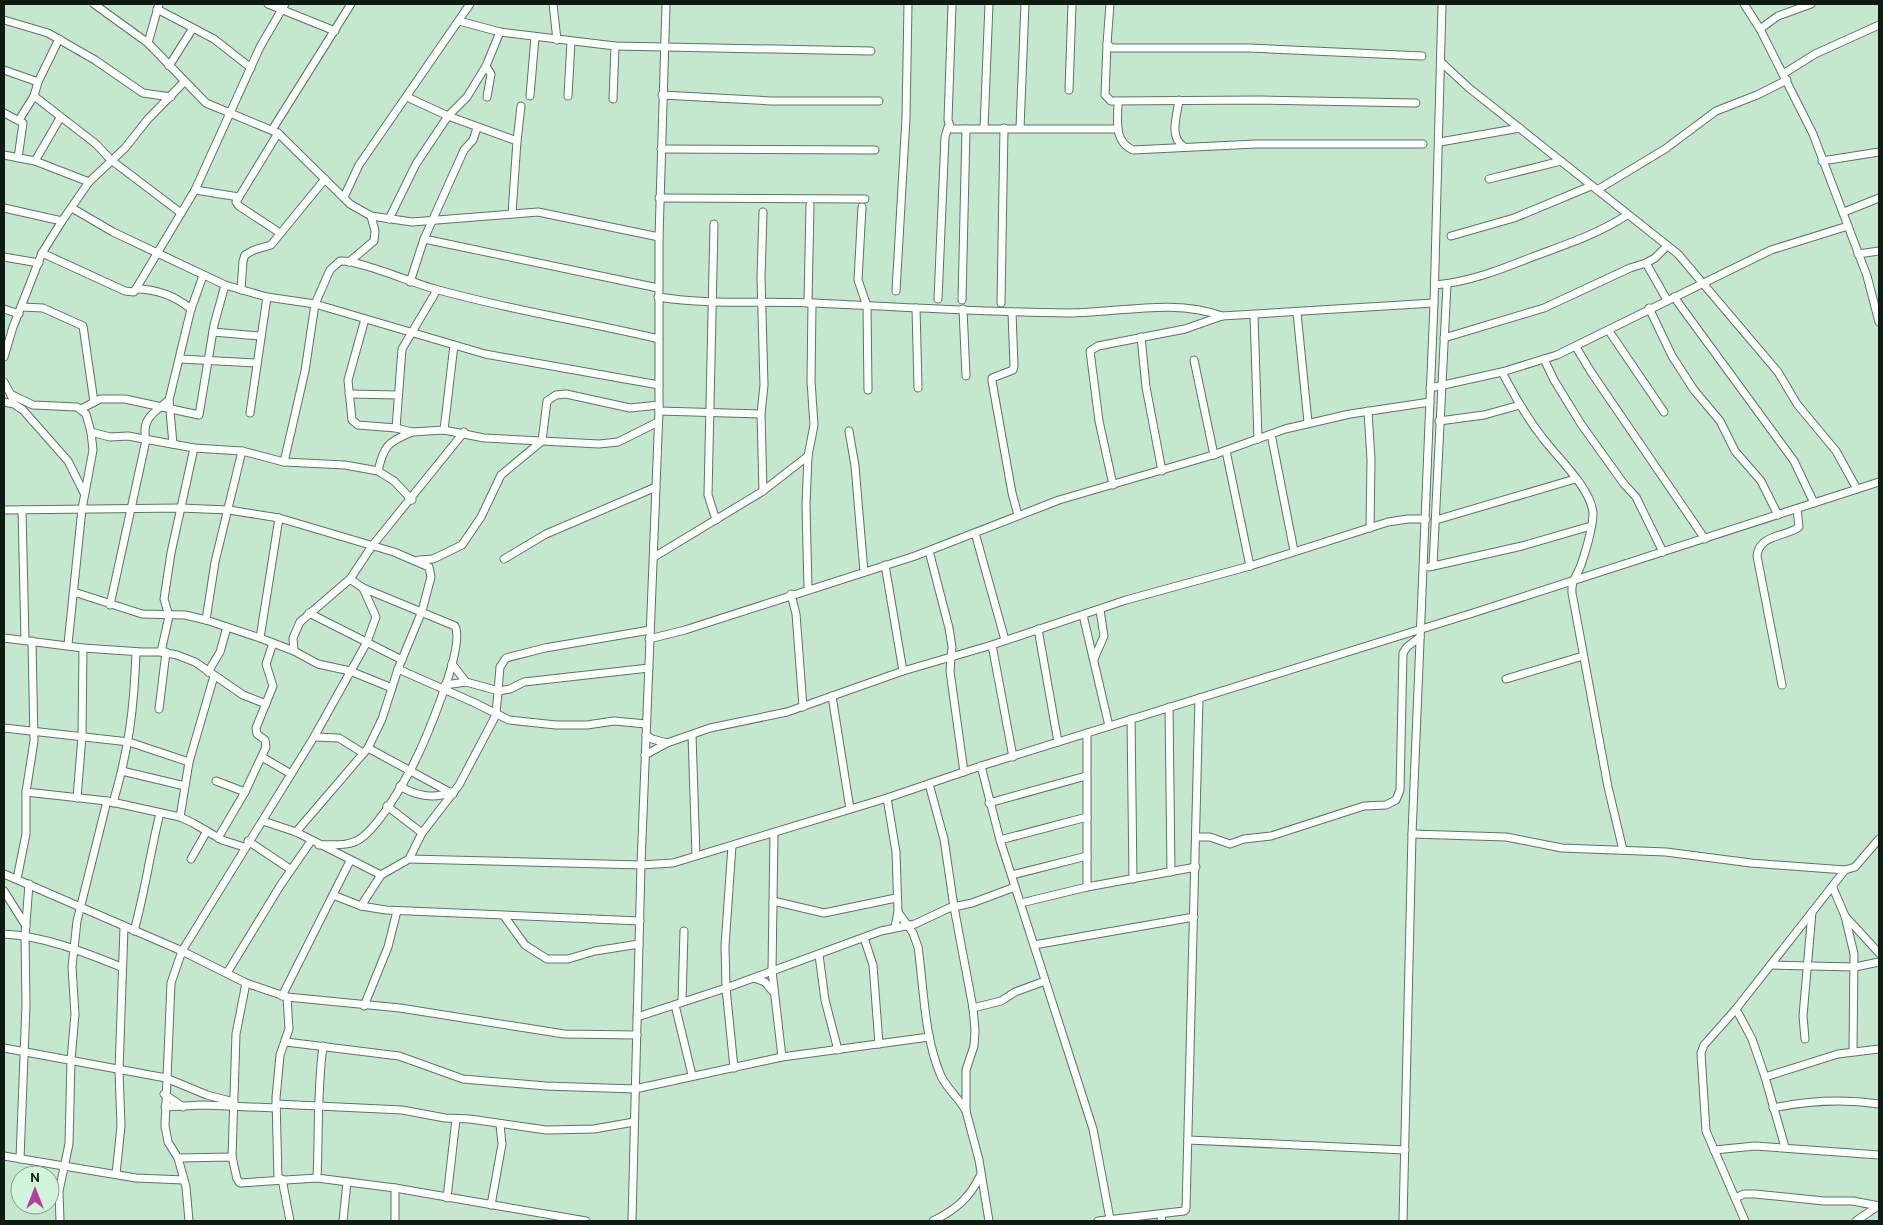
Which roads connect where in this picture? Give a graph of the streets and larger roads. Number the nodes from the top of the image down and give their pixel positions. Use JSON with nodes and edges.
{"nodes":[{"id":1,"x":94,"y":4,"type":"edge"},
{"id":2,"x":268,"y":4,"type":"edge"},
{"id":3,"x":351,"y":4,"type":"edge"},
{"id":4,"x":470,"y":4,"type":"edge"},
{"id":5,"x":553,"y":4,"type":"edge"},
{"id":6,"x":666,"y":4,"type":"edge"},
{"id":7,"x":908,"y":4,"type":"edge"},
{"id":8,"x":952,"y":4,"type":"edge"},
{"id":9,"x":989,"y":4,"type":"edge"},
{"id":10,"x":1025,"y":4,"type":"edge"},
{"id":11,"x":1072,"y":4,"type":"edge"},
{"id":12,"x":1110,"y":4,"type":"edge"},
{"id":13,"x":1442,"y":4,"type":"edge"},
{"id":14,"x":1744,"y":4,"type":"edge"},
{"id":15,"x":1811,"y":4,"type":"edge"},
{"id":16,"x":102,"y":6,"type":"edge"},
{"id":17,"x":158,"y":7,"type":"edge"},
{"id":18,"x":284,"y":7,"type":"edge"},
{"id":19,"x":4,"y":20,"type":"edge"},
{"id":20,"x":459,"y":21,"type":"junction"},
{"id":21,"x":1879,"y":25,"type":"edge"},
{"id":22,"x":193,"y":28,"type":"junction"},
{"id":23,"x":1760,"y":29,"type":"junction"},
{"id":24,"x":334,"y":31,"type":"junction"},
{"id":25,"x":500,"y":32,"type":"junction"},
{"id":26,"x":535,"y":37,"type":"junction"},
{"id":27,"x":59,"y":39,"type":"junction"},
{"id":28,"x":557,"y":40,"type":"junction"},
{"id":29,"x":571,"y":42,"type":"junction"},
{"id":30,"x":148,"y":43,"type":"junction"},
{"id":31,"x":1107,"y":44,"type":"junction"},
{"id":32,"x":615,"y":46,"type":"junction"},
{"id":33,"x":664,"y":46,"type":"junction"},
{"id":34,"x":871,"y":51,"type":"dead end"},
{"id":35,"x":1422,"y":56,"type":"dead end"},
{"id":36,"x":1442,"y":63,"type":"junction"},
{"id":37,"x":169,"y":66,"type":"junction"},
{"id":38,"x":486,"y":66,"type":"junction"},
{"id":39,"x":250,"y":68,"type":"junction"},
{"id":40,"x":4,"y":70,"type":"edge"},
{"id":41,"x":1785,"y":77,"type":"junction"},
{"id":42,"x":38,"y":82,"type":"junction"},
{"id":43,"x":184,"y":82,"type":"junction"},
{"id":44,"x":1069,"y":90,"type":"dead end"},
{"id":45,"x":34,"y":96,"type":"junction"},
{"id":46,"x":530,"y":96,"type":"dead end"},
{"id":47,"x":568,"y":96,"type":"dead end"},
{"id":48,"x":662,"y":96,"type":"junction"},
{"id":49,"x":171,"y":97,"type":"junction"},
{"id":50,"x":407,"y":97,"type":"junction"},
{"id":51,"x":487,"y":97,"type":"dead end"},
{"id":52,"x":613,"y":99,"type":"dead end"},
{"id":53,"x":1179,"y":100,"type":"junction"},
{"id":54,"x":878,"y":101,"type":"dead end"},
{"id":55,"x":1118,"y":102,"type":"junction"},
{"id":56,"x":1416,"y":104,"type":"dead end"},
{"id":57,"x":521,"y":106,"type":"dead end"},
{"id":58,"x":230,"y":112,"type":"junction"},
{"id":59,"x":4,"y":113,"type":"edge"},
{"id":60,"x":448,"y":116,"type":"junction"},
{"id":61,"x":60,"y":118,"type":"junction"},
{"id":62,"x":20,"y":120,"type":"junction"},
{"id":63,"x":948,"y":126,"type":"junction"},
{"id":64,"x":477,"y":128,"type":"junction"},
{"id":65,"x":984,"y":128,"type":"junction"},
{"id":66,"x":1004,"y":128,"type":"junction"},
{"id":67,"x":1020,"y":128,"type":"junction"},
{"id":68,"x":1520,"y":128,"type":"junction"},
{"id":69,"x":966,"y":129,"type":"junction"},
{"id":70,"x":1118,"y":129,"type":"junction"},
{"id":71,"x":275,"y":131,"type":"junction"},
{"id":72,"x":517,"y":141,"type":"junction"},
{"id":73,"x":1440,"y":142,"type":"junction"},
{"id":74,"x":1423,"y":144,"type":"dead end"},
{"id":75,"x":1183,"y":146,"type":"junction"},
{"id":76,"x":660,"y":150,"type":"junction"},
{"id":77,"x":875,"y":150,"type":"dead end"},
{"id":78,"x":1879,"y":152,"type":"edge"},
{"id":79,"x":4,"y":155,"type":"edge"},
{"id":80,"x":18,"y":158,"type":"junction"},
{"id":81,"x":34,"y":160,"type":"junction"},
{"id":82,"x":111,"y":160,"type":"junction"},
{"id":83,"x":1561,"y":161,"type":"junction"},
{"id":84,"x":1822,"y":162,"type":"junction"},
{"id":85,"x":325,"y":178,"type":"junction"},
{"id":86,"x":1489,"y":179,"type":"dead end"},
{"id":87,"x":89,"y":182,"type":"junction"},
{"id":88,"x":1594,"y":188,"type":"junction"},
{"id":89,"x":195,"y":190,"type":"junction"},
{"id":90,"x":238,"y":197,"type":"junction"},
{"id":91,"x":344,"y":197,"type":"junction"},
{"id":92,"x":659,"y":198,"type":"junction"},
{"id":93,"x":1879,"y":198,"type":"edge"},
{"id":94,"x":865,"y":199,"type":"dead end"},
{"id":95,"x":810,"y":206,"type":"dead end"},
{"id":96,"x":862,"y":207,"type":"dead end"},
{"id":97,"x":4,"y":208,"type":"edge"},
{"id":98,"x":72,"y":208,"type":"junction"},
{"id":99,"x":763,"y":212,"type":"dead end"},
{"id":100,"x":1844,"y":212,"type":"junction"},
{"id":101,"x":181,"y":213,"type":"junction"},
{"id":102,"x":512,"y":213,"type":"junction"},
{"id":103,"x":1627,"y":215,"type":"junction"},
{"id":104,"x":371,"y":216,"type":"junction"},
{"id":105,"x":389,"y":219,"type":"junction"},
{"id":106,"x":62,"y":220,"type":"junction"},
{"id":107,"x":434,"y":220,"type":"junction"},
{"id":108,"x":714,"y":224,"type":"dead end"},
{"id":109,"x":1848,"y":226,"type":"junction"},
{"id":110,"x":280,"y":233,"type":"junction"},
{"id":111,"x":1452,"y":236,"type":"dead end"},
{"id":112,"x":658,"y":237,"type":"junction"},
{"id":113,"x":424,"y":239,"type":"junction"},
{"id":114,"x":1667,"y":246,"type":"junction"},
{"id":115,"x":1879,"y":251,"type":"edge"},
{"id":116,"x":158,"y":252,"type":"junction"},
{"id":117,"x":42,"y":253,"type":"junction"},
{"id":118,"x":1858,"y":254,"type":"junction"},
{"id":119,"x":4,"y":257,"type":"edge"},
{"id":120,"x":349,"y":262,"type":"junction"},
{"id":121,"x":39,"y":263,"type":"junction"},
{"id":122,"x":1646,"y":263,"type":"junction"},
{"id":123,"x":203,"y":276,"type":"junction"},
{"id":124,"x":410,"y":282,"type":"junction"},
{"id":125,"x":1704,"y":283,"type":"junction"},
{"id":126,"x":1447,"y":284,"type":"junction"},
{"id":127,"x":225,"y":285,"type":"junction"},
{"id":128,"x":1435,"y":286,"type":"junction"},
{"id":129,"x":658,"y":288,"type":"junction"},
{"id":130,"x":136,"y":289,"type":"junction"},
{"id":131,"x":241,"y":290,"type":"junction"},
{"id":132,"x":437,"y":290,"type":"junction"},
{"id":133,"x":896,"y":292,"type":"dead end"},
{"id":134,"x":266,"y":297,"type":"junction"},
{"id":135,"x":658,"y":297,"type":"junction"},
{"id":136,"x":1671,"y":298,"type":"junction"},
{"id":137,"x":713,"y":300,"type":"junction"},
{"id":138,"x":938,"y":300,"type":"dead end"},
{"id":139,"x":962,"y":300,"type":"dead end"},
{"id":140,"x":1876,"y":302,"type":"edge"},
{"id":141,"x":810,"y":303,"type":"junction"},
{"id":142,"x":1001,"y":303,"type":"dead end"},
{"id":143,"x":1434,"y":303,"type":"junction"},
{"id":144,"x":315,"y":304,"type":"junction"},
{"id":145,"x":763,"y":304,"type":"junction"},
{"id":146,"x":867,"y":306,"type":"junction"},
{"id":147,"x":916,"y":308,"type":"junction"},
{"id":148,"x":1648,"y":308,"type":"junction"},
{"id":149,"x":4,"y":309,"type":"edge"},
{"id":150,"x":191,"y":309,"type":"junction"},
{"id":151,"x":964,"y":309,"type":"junction"},
{"id":152,"x":21,"y":311,"type":"junction"},
{"id":153,"x":1012,"y":312,"type":"junction"},
{"id":154,"x":1297,"y":313,"type":"junction"},
{"id":155,"x":1254,"y":314,"type":"junction"},
{"id":156,"x":1222,"y":316,"type":"junction"},
{"id":157,"x":365,"y":319,"type":"junction"},
{"id":158,"x":1879,"y":322,"type":"edge"},
{"id":159,"x":1609,"y":331,"type":"junction"},
{"id":160,"x":213,"y":332,"type":"junction"},
{"id":161,"x":413,"y":334,"type":"junction"},
{"id":162,"x":260,"y":336,"type":"junction"},
{"id":163,"x":1142,"y":337,"type":"junction"},
{"id":164,"x":1444,"y":338,"type":"junction"},
{"id":165,"x":658,"y":339,"type":"junction"},
{"id":166,"x":454,"y":345,"type":"junction"},
{"id":167,"x":1576,"y":347,"type":"junction"},
{"id":168,"x":4,"y":357,"type":"edge"},
{"id":169,"x":180,"y":359,"type":"junction"},
{"id":170,"x":1544,"y":359,"type":"junction"},
{"id":171,"x":209,"y":360,"type":"junction"},
{"id":172,"x":1194,"y":360,"type":"dead end"},
{"id":173,"x":256,"y":363,"type":"junction"},
{"id":174,"x":1502,"y":372,"type":"junction"},
{"id":175,"x":966,"y":376,"type":"dead end"},
{"id":176,"x":4,"y":382,"type":"edge"},
{"id":177,"x":659,"y":385,"type":"junction"},
{"id":178,"x":1442,"y":386,"type":"junction"},
{"id":179,"x":918,"y":388,"type":"dead end"},
{"id":180,"x":1430,"y":388,"type":"junction"},
{"id":181,"x":868,"y":390,"type":"dead end"},
{"id":182,"x":349,"y":394,"type":"junction"},
{"id":183,"x":12,"y":395,"type":"junction"},
{"id":184,"x":398,"y":395,"type":"junction"},
{"id":185,"x":97,"y":400,"type":"junction"},
{"id":186,"x":4,"y":402,"type":"edge"},
{"id":187,"x":1430,"y":402,"type":"junction"},
{"id":188,"x":14,"y":404,"type":"junction"},
{"id":189,"x":169,"y":404,"type":"junction"},
{"id":190,"x":1520,"y":405,"type":"junction"},
{"id":191,"x":162,"y":406,"type":"junction"},
{"id":192,"x":659,"y":408,"type":"junction"},
{"id":193,"x":82,"y":409,"type":"junction"},
{"id":194,"x":1368,"y":410,"type":"junction"},
{"id":195,"x":710,"y":412,"type":"junction"},
{"id":196,"x":1664,"y":412,"type":"dead end"},
{"id":197,"x":250,"y":413,"type":"dead end"},
{"id":198,"x":761,"y":414,"type":"junction"},
{"id":199,"x":1439,"y":421,"type":"junction"},
{"id":200,"x":658,"y":422,"type":"junction"},
{"id":201,"x":1308,"y":422,"type":"junction"},
{"id":202,"x":396,"y":428,"type":"junction"},
{"id":203,"x":444,"y":430,"type":"junction"},
{"id":204,"x":849,"y":431,"type":"dead end"},
{"id":205,"x":91,"y":432,"type":"junction"},
{"id":206,"x":412,"y":432,"type":"junction"},
{"id":207,"x":464,"y":432,"type":"junction"},
{"id":208,"x":1271,"y":434,"type":"junction"},
{"id":209,"x":1258,"y":439,"type":"junction"},
{"id":210,"x":146,"y":440,"type":"junction"},
{"id":211,"x":542,"y":441,"type":"junction"},
{"id":212,"x":173,"y":444,"type":"junction"},
{"id":213,"x":194,"y":448,"type":"junction"},
{"id":214,"x":1226,"y":450,"type":"junction"},
{"id":215,"x":242,"y":451,"type":"junction"},
{"id":216,"x":1214,"y":455,"type":"junction"},
{"id":217,"x":808,"y":456,"type":"junction"},
{"id":218,"x":284,"y":462,"type":"junction"},
{"id":219,"x":378,"y":471,"type":"junction"},
{"id":220,"x":1162,"y":471,"type":"junction"},
{"id":221,"x":1575,"y":479,"type":"junction"},
{"id":222,"x":1879,"y":482,"type":"edge"},
{"id":223,"x":1113,"y":485,"type":"junction"},
{"id":224,"x":656,"y":487,"type":"junction"},
{"id":225,"x":1858,"y":489,"type":"junction"},
{"id":226,"x":763,"y":491,"type":"junction"},
{"id":227,"x":84,"y":494,"type":"junction"},
{"id":228,"x":412,"y":500,"type":"junction"},
{"id":229,"x":1814,"y":503,"type":"junction"},
{"id":230,"x":82,"y":508,"type":"junction"},
{"id":231,"x":132,"y":508,"type":"junction"},
{"id":232,"x":180,"y":508,"type":"junction"},
{"id":233,"x":1797,"y":509,"type":"junction"},
{"id":234,"x":4,"y":510,"type":"edge"},
{"id":235,"x":22,"y":510,"type":"junction"},
{"id":236,"x":228,"y":510,"type":"junction"},
{"id":237,"x":1018,"y":515,"type":"junction"},
{"id":238,"x":1778,"y":515,"type":"junction"},
{"id":239,"x":279,"y":518,"type":"junction"},
{"id":240,"x":1426,"y":519,"type":"junction"},
{"id":241,"x":716,"y":520,"type":"junction"},
{"id":242,"x":1436,"y":520,"type":"junction"},
{"id":243,"x":1591,"y":526,"type":"junction"},
{"id":244,"x":1370,"y":528,"type":"junction"},
{"id":245,"x":975,"y":533,"type":"junction"},
{"id":246,"x":1705,"y":539,"type":"junction"},
{"id":247,"x":372,"y":546,"type":"junction"},
{"id":248,"x":929,"y":551,"type":"junction"},
{"id":249,"x":1294,"y":551,"type":"junction"},
{"id":250,"x":1664,"y":552,"type":"junction"},
{"id":251,"x":654,"y":556,"type":"junction"},
{"id":252,"x":504,"y":559,"type":"dead end"},
{"id":253,"x":416,"y":560,"type":"junction"},
{"id":254,"x":885,"y":565,"type":"junction"},
{"id":255,"x":1250,"y":566,"type":"junction"},
{"id":256,"x":1433,"y":566,"type":"junction"},
{"id":257,"x":1424,"y":569,"type":"junction"},
{"id":258,"x":864,"y":572,"type":"junction"},
{"id":259,"x":350,"y":579,"type":"junction"},
{"id":260,"x":1572,"y":581,"type":"junction"},
{"id":261,"x":363,"y":588,"type":"junction"},
{"id":262,"x":808,"y":589,"type":"junction"},
{"id":263,"x":74,"y":592,"type":"junction"},
{"id":264,"x":791,"y":594,"type":"junction"},
{"id":265,"x":110,"y":605,"type":"junction"},
{"id":266,"x":1100,"y":610,"type":"junction"},
{"id":267,"x":422,"y":611,"type":"junction"},
{"id":268,"x":309,"y":613,"type":"junction"},
{"id":269,"x":1083,"y":615,"type":"junction"},
{"id":270,"x":170,"y":616,"type":"junction"},
{"id":271,"x":206,"y":620,"type":"junction"},
{"id":272,"x":227,"y":627,"type":"junction"},
{"id":273,"x":1421,"y":628,"type":"junction"},
{"id":274,"x":1038,"y":629,"type":"junction"},
{"id":275,"x":650,"y":630,"type":"junction"},
{"id":276,"x":1420,"y":637,"type":"junction"},
{"id":277,"x":7,"y":638,"type":"edge"},
{"id":278,"x":260,"y":638,"type":"junction"},
{"id":279,"x":293,"y":638,"type":"junction"},
{"id":280,"x":649,"y":639,"type":"junction"},
{"id":281,"x":29,"y":640,"type":"junction"},
{"id":282,"x":1005,"y":640,"type":"junction"},
{"id":283,"x":367,"y":642,"type":"junction"},
{"id":284,"x":273,"y":643,"type":"junction"},
{"id":285,"x":68,"y":644,"type":"junction"},
{"id":286,"x":4,"y":645,"type":"edge"},
{"id":287,"x":992,"y":645,"type":"junction"},
{"id":288,"x":282,"y":646,"type":"junction"},
{"id":289,"x":84,"y":648,"type":"junction"},
{"id":290,"x":294,"y":651,"type":"junction"},
{"id":291,"x":136,"y":652,"type":"junction"},
{"id":292,"x":164,"y":652,"type":"junction"},
{"id":293,"x":952,"y":656,"type":"junction"},
{"id":294,"x":1583,"y":656,"type":"junction"},
{"id":295,"x":1094,"y":659,"type":"junction"},
{"id":296,"x":402,"y":660,"type":"junction"},
{"id":297,"x":452,"y":664,"type":"junction"},
{"id":298,"x":648,"y":668,"type":"junction"},
{"id":299,"x":398,"y":669,"type":"junction"},
{"id":300,"x":903,"y":671,"type":"junction"},
{"id":301,"x":350,"y":672,"type":"junction"},
{"id":302,"x":211,"y":674,"type":"junction"},
{"id":303,"x":1506,"y":678,"type":"dead end"},
{"id":304,"x":466,"y":682,"type":"junction"},
{"id":305,"x":1782,"y":685,"type":"dead end"},
{"id":306,"x":444,"y":687,"type":"junction"},
{"id":307,"x":392,"y":688,"type":"junction"},
{"id":308,"x":499,"y":691,"type":"junction"},
{"id":309,"x":832,"y":696,"type":"junction"},
{"id":310,"x":1199,"y":698,"type":"junction"},
{"id":311,"x":266,"y":704,"type":"junction"},
{"id":312,"x":803,"y":707,"type":"junction"},
{"id":313,"x":1169,"y":707,"type":"junction"},
{"id":314,"x":159,"y":709,"type":"dead end"},
{"id":315,"x":496,"y":715,"type":"junction"},
{"id":316,"x":1131,"y":719,"type":"junction"},
{"id":317,"x":646,"y":724,"type":"junction"},
{"id":318,"x":1110,"y":726,"type":"junction"},
{"id":319,"x":4,"y":728,"type":"edge"},
{"id":320,"x":34,"y":730,"type":"junction"},
{"id":321,"x":1087,"y":733,"type":"junction"},
{"id":322,"x":646,"y":735,"type":"junction"},
{"id":323,"x":692,"y":735,"type":"junction"},
{"id":324,"x":82,"y":736,"type":"junction"},
{"id":325,"x":314,"y":737,"type":"junction"},
{"id":326,"x":129,"y":742,"type":"junction"},
{"id":327,"x":1058,"y":742,"type":"junction"},
{"id":328,"x":667,"y":743,"type":"junction"},
{"id":329,"x":365,"y":751,"type":"junction"},
{"id":330,"x":645,"y":755,"type":"junction"},
{"id":331,"x":262,"y":757,"type":"junction"},
{"id":332,"x":1013,"y":757,"type":"junction"},
{"id":333,"x":189,"y":762,"type":"junction"},
{"id":334,"x":981,"y":766,"type":"junction"},
{"id":335,"x":410,"y":769,"type":"junction"},
{"id":336,"x":122,"y":772,"type":"junction"},
{"id":337,"x":964,"y":772,"type":"junction"},
{"id":338,"x":291,"y":774,"type":"junction"},
{"id":339,"x":1086,"y":776,"type":"junction"},
{"id":340,"x":216,"y":781,"type":"dead end"},
{"id":341,"x":929,"y":784,"type":"junction"},
{"id":342,"x":185,"y":786,"type":"junction"},
{"id":343,"x":400,"y":786,"type":"junction"},
{"id":344,"x":26,"y":792,"type":"junction"},
{"id":345,"x":245,"y":792,"type":"junction"},
{"id":346,"x":452,"y":793,"type":"junction"},
{"id":347,"x":77,"y":798,"type":"junction"},
{"id":348,"x":887,"y":798,"type":"junction"},
{"id":349,"x":110,"y":802,"type":"junction"},
{"id":350,"x":989,"y":803,"type":"junction"},
{"id":351,"x":387,"y":806,"type":"junction"},
{"id":352,"x":850,"y":809,"type":"junction"},
{"id":353,"x":160,"y":813,"type":"junction"},
{"id":354,"x":180,"y":817,"type":"junction"},
{"id":355,"x":1087,"y":817,"type":"junction"},
{"id":356,"x":263,"y":821,"type":"junction"},
{"id":357,"x":208,"y":831,"type":"junction"},
{"id":358,"x":422,"y":833,"type":"junction"},
{"id":359,"x":774,"y":833,"type":"junction"},
{"id":360,"x":298,"y":834,"type":"junction"},
{"id":361,"x":1412,"y":834,"type":"junction"},
{"id":362,"x":1196,"y":837,"type":"junction"},
{"id":363,"x":218,"y":838,"type":"junction"},
{"id":364,"x":1879,"y":839,"type":"edge"},
{"id":365,"x":1000,"y":840,"type":"junction"},
{"id":366,"x":311,"y":841,"type":"junction"},
{"id":367,"x":246,"y":844,"type":"junction"},
{"id":368,"x":348,"y":844,"type":"junction"},
{"id":369,"x":319,"y":845,"type":"junction"},
{"id":370,"x":732,"y":846,"type":"junction"},
{"id":371,"x":1623,"y":850,"type":"junction"},
{"id":372,"x":304,"y":851,"type":"junction"},
{"id":373,"x":696,"y":856,"type":"junction"},
{"id":374,"x":1087,"y":856,"type":"junction"},
{"id":375,"x":342,"y":857,"type":"junction"},
{"id":376,"x":191,"y":859,"type":"dead end"},
{"id":377,"x":409,"y":859,"type":"junction"},
{"id":378,"x":350,"y":861,"type":"junction"},
{"id":379,"x":641,"y":865,"type":"junction"},
{"id":380,"x":1196,"y":867,"type":"junction"},
{"id":381,"x":290,"y":869,"type":"junction"},
{"id":382,"x":1845,"y":870,"type":"junction"},
{"id":383,"x":1171,"y":872,"type":"junction"},
{"id":384,"x":4,"y":874,"type":"edge"},
{"id":385,"x":381,"y":875,"type":"junction"},
{"id":386,"x":1012,"y":875,"type":"junction"},
{"id":387,"x":15,"y":878,"type":"junction"},
{"id":388,"x":1133,"y":879,"type":"junction"},
{"id":389,"x":29,"y":884,"type":"junction"},
{"id":390,"x":1015,"y":886,"type":"junction"},
{"id":391,"x":1087,"y":887,"type":"junction"},
{"id":392,"x":1833,"y":888,"type":"junction"},
{"id":393,"x":4,"y":893,"type":"edge"},
{"id":394,"x":333,"y":895,"type":"junction"},
{"id":395,"x":896,"y":898,"type":"junction"},
{"id":396,"x":773,"y":901,"type":"junction"},
{"id":397,"x":1021,"y":903,"type":"junction"},
{"id":398,"x":79,"y":906,"type":"junction"},
{"id":399,"x":361,"y":906,"type":"junction"},
{"id":400,"x":954,"y":907,"type":"junction"},
{"id":401,"x":397,"y":911,"type":"junction"},
{"id":402,"x":898,"y":912,"type":"junction"},
{"id":403,"x":1812,"y":912,"type":"junction"},
{"id":404,"x":504,"y":916,"type":"junction"},
{"id":405,"x":513,"y":916,"type":"junction"},
{"id":406,"x":1194,"y":916,"type":"junction"},
{"id":407,"x":1845,"y":916,"type":"junction"},
{"id":408,"x":640,"y":920,"type":"junction"},
{"id":409,"x":512,"y":925,"type":"junction"},
{"id":410,"x":907,"y":925,"type":"junction"},
{"id":411,"x":26,"y":926,"type":"junction"},
{"id":412,"x":895,"y":926,"type":"junction"},
{"id":413,"x":124,"y":927,"type":"junction"},
{"id":414,"x":134,"y":931,"type":"junction"},
{"id":415,"x":684,"y":931,"type":"dead end"},
{"id":416,"x":4,"y":934,"type":"edge"},
{"id":417,"x":25,"y":936,"type":"junction"},
{"id":418,"x":864,"y":938,"type":"junction"},
{"id":419,"x":639,"y":944,"type":"junction"},
{"id":420,"x":1034,"y":945,"type":"junction"},
{"id":421,"x":74,"y":949,"type":"junction"},
{"id":422,"x":182,"y":951,"type":"junction"},
{"id":423,"x":1879,"y":953,"type":"edge"},
{"id":424,"x":819,"y":955,"type":"junction"},
{"id":425,"x":1879,"y":962,"type":"edge"},
{"id":426,"x":1771,"y":965,"type":"junction"},
{"id":427,"x":121,"y":967,"type":"junction"},
{"id":428,"x":1807,"y":967,"type":"junction"},
{"id":429,"x":1855,"y":967,"type":"junction"},
{"id":430,"x":772,"y":971,"type":"junction"},
{"id":431,"x":227,"y":973,"type":"junction"},
{"id":432,"x":753,"y":978,"type":"junction"},
{"id":433,"x":1046,"y":981,"type":"junction"},
{"id":434,"x":246,"y":983,"type":"junction"},
{"id":435,"x":726,"y":988,"type":"junction"},
{"id":436,"x":774,"y":993,"type":"junction"},
{"id":437,"x":285,"y":996,"type":"junction"},
{"id":438,"x":678,"y":1004,"type":"junction"},
{"id":439,"x":364,"y":1006,"type":"junction"},
{"id":440,"x":973,"y":1008,"type":"junction"},
{"id":441,"x":1736,"y":1009,"type":"junction"},
{"id":442,"x":638,"y":1017,"type":"junction"},
{"id":443,"x":637,"y":1035,"type":"junction"},
{"id":444,"x":929,"y":1037,"type":"junction"},
{"id":445,"x":1805,"y":1039,"type":"dead end"},
{"id":446,"x":286,"y":1042,"type":"junction"},
{"id":447,"x":879,"y":1044,"type":"junction"},
{"id":448,"x":323,"y":1046,"type":"junction"},
{"id":449,"x":4,"y":1048,"type":"edge"},
{"id":450,"x":1879,"y":1049,"type":"edge"},
{"id":451,"x":23,"y":1050,"type":"junction"},
{"id":452,"x":838,"y":1050,"type":"junction"},
{"id":453,"x":1853,"y":1051,"type":"junction"},
{"id":454,"x":782,"y":1057,"type":"junction"},
{"id":455,"x":71,"y":1060,"type":"junction"},
{"id":456,"x":734,"y":1068,"type":"junction"},
{"id":457,"x":119,"y":1070,"type":"junction"},
{"id":458,"x":692,"y":1075,"type":"junction"},
{"id":459,"x":1765,"y":1077,"type":"junction"},
{"id":460,"x":166,"y":1078,"type":"junction"},
{"id":461,"x":635,"y":1089,"type":"junction"},
{"id":462,"x":164,"y":1094,"type":"junction"},
{"id":463,"x":1879,"y":1104,"type":"edge"},
{"id":464,"x":234,"y":1105,"type":"junction"},
{"id":465,"x":276,"y":1106,"type":"junction"},
{"id":466,"x":165,"y":1107,"type":"junction"},
{"id":467,"x":183,"y":1107,"type":"junction"},
{"id":468,"x":320,"y":1107,"type":"junction"},
{"id":469,"x":1773,"y":1108,"type":"junction"},
{"id":470,"x":966,"y":1111,"type":"junction"},
{"id":471,"x":456,"y":1119,"type":"junction"},
{"id":472,"x":634,"y":1122,"type":"junction"},
{"id":473,"x":500,"y":1124,"type":"junction"},
{"id":474,"x":1188,"y":1140,"type":"junction"},
{"id":475,"x":1785,"y":1147,"type":"junction"},
{"id":476,"x":1405,"y":1150,"type":"junction"},
{"id":477,"x":1714,"y":1150,"type":"junction"},
{"id":478,"x":1879,"y":1155,"type":"edge"},
{"id":479,"x":4,"y":1156,"type":"edge"},
{"id":480,"x":232,"y":1157,"type":"junction"},
{"id":481,"x":178,"y":1158,"type":"junction"},
{"id":482,"x":20,"y":1159,"type":"junction"},
{"id":483,"x":65,"y":1167,"type":"junction"},
{"id":484,"x":116,"y":1174,"type":"junction"},
{"id":485,"x":980,"y":1176,"type":"junction"},
{"id":486,"x":317,"y":1178,"type":"junction"},
{"id":487,"x":184,"y":1180,"type":"junction"},
{"id":488,"x":280,"y":1180,"type":"junction"},
{"id":489,"x":347,"y":1182,"type":"junction"},
{"id":490,"x":396,"y":1188,"type":"junction"},
{"id":491,"x":447,"y":1198,"type":"junction"},
{"id":492,"x":1735,"y":1198,"type":"junction"},
{"id":493,"x":492,"y":1205,"type":"junction"},
{"id":494,"x":1879,"y":1206,"type":"edge"},
{"id":495,"x":1162,"y":1218,"type":"edge"},
{"id":496,"x":553,"y":1219,"type":"edge"},
{"id":497,"x":1110,"y":1219,"type":"junction"},
{"id":498,"x":60,"y":1221,"type":"edge"},
{"id":499,"x":190,"y":1221,"type":"edge"},
{"id":500,"x":290,"y":1221,"type":"edge"},
{"id":501,"x":343,"y":1221,"type":"edge"},
{"id":502,"x":395,"y":1221,"type":"edge"},
{"id":503,"x":586,"y":1221,"type":"edge"},
{"id":504,"x":632,"y":1221,"type":"edge"},
{"id":505,"x":933,"y":1221,"type":"edge"},
{"id":506,"x":989,"y":1221,"type":"edge"},
{"id":507,"x":1098,"y":1221,"type":"edge"},
{"id":508,"x":1403,"y":1221,"type":"edge"},
{"id":509,"x":1745,"y":1221,"type":"edge"},
{"id":510,"x":1856,"y":1221,"type":"edge"}],
"edges":[{"from":1,"to":16,"type":"street"},
{"from":2,"to":18,"type":"street"},
{"from":3,"to":24,"type":"street"},
{"from":4,"to":20,"type":"street"},
{"from":5,"to":28,"type":"street"},
{"from":6,"to":33,"type":"street"},
{"from":7,"to":133,"type":"street"},
{"from":8,"to":63,"type":"street"},
{"from":9,"to":65,"type":"street"},
{"from":10,"to":67,"type":"street"},
{"from":11,"to":44,"type":"street"},
{"from":12,"to":31,"type":"street"},
{"from":13,"to":36,"type":"street"},
{"from":14,"to":23,"type":"street"},
{"from":15,"to":23,"type":"street"},
{"from":16,"to":30,"type":"street"},
{"from":17,"to":22,"type":"street"},
{"from":17,"to":30,"type":"street"},
{"from":18,"to":24,"type":"street"},
{"from":18,"to":39,"type":"street"},
{"from":19,"to":27,"type":"street"},
{"from":20,"to":25,"type":"street"},
{"from":20,"to":50,"type":"street"},
{"from":21,"to":41,"type":"street"},
{"from":22,"to":37,"type":"street"},
{"from":22,"to":39,"type":"street"},
{"from":23,"to":41,"type":"street"},
{"from":24,"to":71,"type":"street"},
{"from":25,"to":26,"type":"street"},
{"from":25,"to":38,"type":"street"},
{"from":26,"to":28,"type":"street"},
{"from":26,"to":46,"type":"street"},
{"from":27,"to":42,"type":"street"},
{"from":27,"to":49,"type":"street"},
{"from":28,"to":29,"type":"street"},
{"from":29,"to":32,"type":"street"},
{"from":29,"to":47,"type":"street"},
{"from":30,"to":37,"type":"street"},
{"from":31,"to":35,"type":"street"},
{"from":31,"to":55,"type":"street"},
{"from":32,"to":33,"type":"street"},
{"from":32,"to":52,"type":"street"},
{"from":33,"to":34,"type":"street"},
{"from":33,"to":48,"type":"street"},
{"from":36,"to":68,"type":"street"},
{"from":36,"to":73,"type":"street"},
{"from":37,"to":43,"type":"street"},
{"from":38,"to":51,"type":"street"},
{"from":38,"to":60,"type":"street"},
{"from":39,"to":58,"type":"street"},
{"from":40,"to":42,"type":"street"},
{"from":41,"to":84,"type":"street"},
{"from":41,"to":88,"type":"street"},
{"from":42,"to":45,"type":"street"},
{"from":43,"to":49,"type":"street"},
{"from":43,"to":58,"type":"street"},
{"from":45,"to":61,"type":"street"},
{"from":45,"to":62,"type":"street"},
{"from":48,"to":54,"type":"street"},
{"from":48,"to":76,"type":"street"},
{"from":49,"to":82,"type":"street"},
{"from":50,"to":60,"type":"street"},
{"from":50,"to":91,"type":"street"},
{"from":53,"to":55,"type":"street"},
{"from":53,"to":56,"type":"street"},
{"from":53,"to":75,"type":"street"},
{"from":55,"to":70,"type":"street"},
{"from":57,"to":72,"type":"street"},
{"from":58,"to":71,"type":"street"},
{"from":58,"to":89,"type":"street"},
{"from":59,"to":62,"type":"street"},
{"from":60,"to":64,"type":"street"},
{"from":60,"to":105,"type":"street"},
{"from":61,"to":81,"type":"street"},
{"from":61,"to":82,"type":"street"},
{"from":62,"to":80,"type":"street"},
{"from":63,"to":69,"type":"street"},
{"from":63,"to":138,"type":"street"},
{"from":64,"to":72,"type":"street"},
{"from":64,"to":107,"type":"street"},
{"from":65,"to":66,"type":"street"},
{"from":65,"to":69,"type":"street"},
{"from":66,"to":67,"type":"street"},
{"from":66,"to":142,"type":"street"},
{"from":67,"to":70,"type":"street"},
{"from":68,"to":73,"type":"street"},
{"from":68,"to":83,"type":"street"},
{"from":69,"to":139,"type":"street"},
{"from":70,"to":75,"type":"street"},
{"from":71,"to":85,"type":"street"},
{"from":71,"to":90,"type":"street"},
{"from":72,"to":102,"type":"street"},
{"from":73,"to":128,"type":"street"},
{"from":74,"to":75,"type":"street"},
{"from":76,"to":77,"type":"street"},
{"from":76,"to":92,"type":"street"},
{"from":78,"to":84,"type":"street"},
{"from":79,"to":80,"type":"street"},
{"from":80,"to":81,"type":"street"},
{"from":81,"to":87,"type":"street"},
{"from":82,"to":87,"type":"street"},
{"from":82,"to":101,"type":"street"},
{"from":83,"to":86,"type":"street"},
{"from":83,"to":88,"type":"street"},
{"from":84,"to":100,"type":"street"},
{"from":85,"to":91,"type":"street"},
{"from":85,"to":110,"type":"street"},
{"from":87,"to":98,"type":"street"},
{"from":88,"to":103,"type":"street"},
{"from":88,"to":111,"type":"street"},
{"from":89,"to":90,"type":"street"},
{"from":89,"to":101,"type":"street"},
{"from":90,"to":110,"type":"street"},
{"from":91,"to":104,"type":"street"},
{"from":92,"to":94,"type":"street"},
{"from":92,"to":112,"type":"street"},
{"from":93,"to":100,"type":"street"},
{"from":95,"to":141,"type":"street"},
{"from":96,"to":146,"type":"street"},
{"from":97,"to":106,"type":"street"},
{"from":98,"to":106,"type":"street"},
{"from":98,"to":116,"type":"street"},
{"from":99,"to":145,"type":"street"},
{"from":100,"to":109,"type":"street"},
{"from":101,"to":116,"type":"street"},
{"from":102,"to":107,"type":"street"},
{"from":102,"to":112,"type":"street"},
{"from":103,"to":114,"type":"street"},
{"from":103,"to":126,"type":"street"},
{"from":104,"to":105,"type":"street"},
{"from":104,"to":120,"type":"street"},
{"from":105,"to":107,"type":"street"},
{"from":106,"to":117,"type":"street"},
{"from":107,"to":113,"type":"street"},
{"from":108,"to":137,"type":"street"},
{"from":109,"to":118,"type":"street"},
{"from":109,"to":125,"type":"street"},
{"from":110,"to":131,"type":"street"},
{"from":112,"to":129,"type":"street"},
{"from":113,"to":124,"type":"street"},
{"from":113,"to":129,"type":"street"},
{"from":114,"to":122,"type":"street"},
{"from":114,"to":125,"type":"street"},
{"from":115,"to":118,"type":"street"},
{"from":116,"to":123,"type":"street"},
{"from":116,"to":130,"type":"street"},
{"from":117,"to":121,"type":"street"},
{"from":117,"to":130,"type":"street"},
{"from":118,"to":140,"type":"street"},
{"from":119,"to":121,"type":"street"},
{"from":120,"to":124,"type":"street"},
{"from":120,"to":144,"type":"street"},
{"from":121,"to":152,"type":"street"},
{"from":122,"to":136,"type":"street"},
{"from":122,"to":164,"type":"street"},
{"from":123,"to":127,"type":"street"},
{"from":123,"to":150,"type":"street"},
{"from":124,"to":132,"type":"street"},
{"from":125,"to":136,"type":"street"},
{"from":125,"to":225,"type":"street"},
{"from":126,"to":128,"type":"street"},
{"from":126,"to":164,"type":"street"},
{"from":127,"to":131,"type":"street"},
{"from":127,"to":160,"type":"street"},
{"from":128,"to":143,"type":"street"},
{"from":129,"to":135,"type":"street"},
{"from":130,"to":150,"type":"street"},
{"from":131,"to":134,"type":"street"},
{"from":132,"to":161,"type":"street"},
{"from":132,"to":165,"type":"street"},
{"from":134,"to":144,"type":"street"},
{"from":134,"to":162,"type":"street"},
{"from":135,"to":137,"type":"street"},
{"from":135,"to":165,"type":"street"},
{"from":136,"to":148,"type":"street"},
{"from":136,"to":229,"type":"street"},
{"from":137,"to":145,"type":"street"},
{"from":137,"to":195,"type":"street"},
{"from":140,"to":158,"type":"street"},
{"from":141,"to":145,"type":"street"},
{"from":141,"to":146,"type":"street"},
{"from":141,"to":217,"type":"street"},
{"from":143,"to":154,"type":"street"},
{"from":143,"to":180,"type":"street"},
{"from":144,"to":157,"type":"street"},
{"from":144,"to":218,"type":"street"},
{"from":145,"to":198,"type":"street"},
{"from":146,"to":147,"type":"street"},
{"from":146,"to":181,"type":"street"},
{"from":147,"to":151,"type":"street"},
{"from":147,"to":179,"type":"street"},
{"from":148,"to":159,"type":"street"},
{"from":148,"to":238,"type":"street"},
{"from":149,"to":152,"type":"street"},
{"from":150,"to":169,"type":"street"},
{"from":151,"to":153,"type":"street"},
{"from":151,"to":175,"type":"street"},
{"from":152,"to":168,"type":"street"},
{"from":152,"to":185,"type":"street"},
{"from":153,"to":156,"type":"street"},
{"from":153,"to":237,"type":"street"},
{"from":154,"to":155,"type":"street"},
{"from":154,"to":201,"type":"street"},
{"from":155,"to":156,"type":"street"},
{"from":155,"to":209,"type":"street"},
{"from":156,"to":163,"type":"street"},
{"from":157,"to":161,"type":"street"},
{"from":157,"to":182,"type":"street"},
{"from":159,"to":167,"type":"street"},
{"from":159,"to":196,"type":"street"},
{"from":160,"to":162,"type":"street"},
{"from":160,"to":171,"type":"street"},
{"from":161,"to":166,"type":"street"},
{"from":161,"to":184,"type":"street"},
{"from":162,"to":173,"type":"street"},
{"from":163,"to":220,"type":"street"},
{"from":163,"to":223,"type":"street"},
{"from":164,"to":178,"type":"street"},
{"from":165,"to":177,"type":"street"},
{"from":166,"to":177,"type":"street"},
{"from":166,"to":203,"type":"street"},
{"from":167,"to":170,"type":"street"},
{"from":167,"to":246,"type":"street"},
{"from":169,"to":171,"type":"street"},
{"from":169,"to":189,"type":"street"},
{"from":170,"to":174,"type":"street"},
{"from":170,"to":250,"type":"street"},
{"from":171,"to":173,"type":"street"},
{"from":171,"to":189,"type":"street"},
{"from":172,"to":216,"type":"street"},
{"from":173,"to":197,"type":"street"},
{"from":174,"to":178,"type":"street"},
{"from":174,"to":190,"type":"street"},
{"from":176,"to":183,"type":"street"},
{"from":177,"to":192,"type":"street"},
{"from":178,"to":180,"type":"street"},
{"from":178,"to":199,"type":"street"},
{"from":180,"to":187,"type":"street"},
{"from":182,"to":184,"type":"street"},
{"from":182,"to":202,"type":"street"},
{"from":183,"to":188,"type":"street"},
{"from":183,"to":193,"type":"street"},
{"from":184,"to":202,"type":"street"},
{"from":185,"to":191,"type":"street"},
{"from":185,"to":193,"type":"street"},
{"from":186,"to":188,"type":"street"},
{"from":187,"to":194,"type":"street"},
{"from":187,"to":240,"type":"street"},
{"from":188,"to":227,"type":"street"},
{"from":189,"to":191,"type":"street"},
{"from":189,"to":212,"type":"street"},
{"from":190,"to":199,"type":"street"},
{"from":190,"to":221,"type":"street"},
{"from":191,"to":210,"type":"street"},
{"from":192,"to":195,"type":"street"},
{"from":192,"to":200,"type":"street"},
{"from":192,"to":211,"type":"street"},
{"from":193,"to":205,"type":"street"},
{"from":194,"to":201,"type":"street"},
{"from":194,"to":244,"type":"street"},
{"from":195,"to":198,"type":"street"},
{"from":195,"to":241,"type":"street"},
{"from":198,"to":226,"type":"street"},
{"from":199,"to":242,"type":"street"},
{"from":200,"to":211,"type":"street"},
{"from":200,"to":224,"type":"street"},
{"from":201,"to":208,"type":"street"},
{"from":202,"to":206,"type":"street"},
{"from":203,"to":206,"type":"street"},
{"from":203,"to":207,"type":"street"},
{"from":204,"to":258,"type":"street"},
{"from":205,"to":210,"type":"street"},
{"from":205,"to":227,"type":"street"},
{"from":206,"to":219,"type":"street"},
{"from":207,"to":211,"type":"street"},
{"from":207,"to":228,"type":"street"},
{"from":208,"to":209,"type":"street"},
{"from":208,"to":249,"type":"street"},
{"from":209,"to":214,"type":"street"},
{"from":210,"to":212,"type":"street"},
{"from":210,"to":231,"type":"street"},
{"from":211,"to":253,"type":"street"},
{"from":212,"to":213,"type":"street"},
{"from":213,"to":215,"type":"street"},
{"from":213,"to":232,"type":"street"},
{"from":214,"to":216,"type":"street"},
{"from":214,"to":255,"type":"street"},
{"from":215,"to":218,"type":"street"},
{"from":215,"to":236,"type":"street"},
{"from":216,"to":220,"type":"street"},
{"from":217,"to":226,"type":"street"},
{"from":217,"to":262,"type":"street"},
{"from":218,"to":219,"type":"street"},
{"from":219,"to":228,"type":"street"},
{"from":220,"to":223,"type":"street"},
{"from":221,"to":242,"type":"street"},
{"from":221,"to":243,"type":"street"},
{"from":222,"to":225,"type":"street"},
{"from":223,"to":237,"type":"street"},
{"from":224,"to":251,"type":"street"},
{"from":224,"to":252,"type":"street"},
{"from":225,"to":229,"type":"street"},
{"from":226,"to":241,"type":"street"},
{"from":227,"to":230,"type":"street"},
{"from":228,"to":247,"type":"street"},
{"from":229,"to":233,"type":"street"},
{"from":230,"to":231,"type":"street"},
{"from":230,"to":235,"type":"street"},
{"from":230,"to":263,"type":"street"},
{"from":231,"to":232,"type":"street"},
{"from":231,"to":265,"type":"street"},
{"from":232,"to":236,"type":"street"},
{"from":232,"to":270,"type":"street"},
{"from":233,"to":238,"type":"street"},
{"from":233,"to":305,"type":"street"},
{"from":234,"to":235,"type":"street"},
{"from":235,"to":281,"type":"street"},
{"from":236,"to":239,"type":"street"},
{"from":236,"to":271,"type":"street"},
{"from":237,"to":245,"type":"street"},
{"from":238,"to":246,"type":"street"},
{"from":239,"to":247,"type":"street"},
{"from":239,"to":278,"type":"street"},
{"from":240,"to":244,"type":"street"},
{"from":240,"to":257,"type":"street"},
{"from":241,"to":251,"type":"street"},
{"from":242,"to":256,"type":"street"},
{"from":243,"to":256,"type":"street"},
{"from":243,"to":260,"type":"street"},
{"from":244,"to":249,"type":"street"},
{"from":245,"to":248,"type":"street"},
{"from":245,"to":282,"type":"street"},
{"from":246,"to":250,"type":"street"},
{"from":247,"to":253,"type":"street"},
{"from":247,"to":259,"type":"street"},
{"from":248,"to":254,"type":"street"},
{"from":248,"to":293,"type":"street"},
{"from":249,"to":255,"type":"street"},
{"from":250,"to":260,"type":"street"},
{"from":251,"to":275,"type":"street"},
{"from":253,"to":267,"type":"street"},
{"from":254,"to":258,"type":"street"},
{"from":254,"to":300,"type":"street"},
{"from":255,"to":266,"type":"street"},
{"from":256,"to":257,"type":"street"},
{"from":257,"to":273,"type":"street"},
{"from":258,"to":262,"type":"street"},
{"from":259,"to":261,"type":"street"},
{"from":259,"to":268,"type":"street"},
{"from":260,"to":273,"type":"street"},
{"from":260,"to":294,"type":"street"},
{"from":261,"to":267,"type":"street"},
{"from":261,"to":283,"type":"street"},
{"from":262,"to":264,"type":"street"},
{"from":263,"to":265,"type":"street"},
{"from":263,"to":285,"type":"street"},
{"from":264,"to":280,"type":"street"},
{"from":264,"to":312,"type":"street"},
{"from":265,"to":270,"type":"street"},
{"from":266,"to":269,"type":"street"},
{"from":266,"to":295,"type":"street"},
{"from":267,"to":296,"type":"street"},
{"from":267,"to":297,"type":"street"},
{"from":268,"to":279,"type":"street"},
{"from":268,"to":283,"type":"street"},
{"from":269,"to":274,"type":"street"},
{"from":269,"to":295,"type":"street"},
{"from":270,"to":271,"type":"street"},
{"from":270,"to":292,"type":"street"},
{"from":271,"to":272,"type":"street"},
{"from":272,"to":278,"type":"street"},
{"from":272,"to":302,"type":"street"},
{"from":273,"to":276,"type":"street"},
{"from":273,"to":310,"type":"street"},
{"from":274,"to":282,"type":"street"},
{"from":274,"to":327,"type":"street"},
{"from":275,"to":280,"type":"street"},
{"from":275,"to":308,"type":"street"},
{"from":276,"to":361,"type":"street"},
{"from":276,"to":362,"type":"street"},
{"from":277,"to":281,"type":"street"},
{"from":277,"to":286,"type":"street"},
{"from":278,"to":284,"type":"street"},
{"from":279,"to":288,"type":"street"},
{"from":279,"to":290,"type":"street"},
{"from":280,"to":298,"type":"street"},
{"from":281,"to":285,"type":"street"},
{"from":281,"to":320,"type":"street"},
{"from":282,"to":287,"type":"street"},
{"from":283,"to":296,"type":"street"},
{"from":283,"to":301,"type":"street"},
{"from":284,"to":288,"type":"street"},
{"from":284,"to":311,"type":"street"},
{"from":285,"to":289,"type":"street"},
{"from":287,"to":293,"type":"street"},
{"from":287,"to":332,"type":"street"},
{"from":288,"to":290,"type":"street"},
{"from":289,"to":291,"type":"street"},
{"from":289,"to":324,"type":"street"},
{"from":290,"to":301,"type":"street"},
{"from":291,"to":292,"type":"street"},
{"from":291,"to":326,"type":"street"},
{"from":292,"to":302,"type":"street"},
{"from":292,"to":314,"type":"street"},
{"from":293,"to":300,"type":"street"},
{"from":293,"to":337,"type":"street"},
{"from":294,"to":303,"type":"street"},
{"from":294,"to":371,"type":"street"},
{"from":295,"to":318,"type":"street"},
{"from":296,"to":299,"type":"street"},
{"from":297,"to":304,"type":"street"},
{"from":297,"to":306,"type":"street"},
{"from":298,"to":308,"type":"street"},
{"from":298,"to":317,"type":"street"},
{"from":299,"to":306,"type":"street"},
{"from":299,"to":307,"type":"street"},
{"from":300,"to":309,"type":"street"},
{"from":301,"to":307,"type":"street"},
{"from":301,"to":325,"type":"street"},
{"from":302,"to":311,"type":"street"},
{"from":302,"to":333,"type":"street"},
{"from":304,"to":306,"type":"street"},
{"from":304,"to":308,"type":"street"},
{"from":306,"to":315,"type":"street"},
{"from":306,"to":335,"type":"street"},
{"from":307,"to":329,"type":"street"},
{"from":308,"to":315,"type":"street"},
{"from":309,"to":312,"type":"street"},
{"from":309,"to":352,"type":"street"},
{"from":310,"to":313,"type":"street"},
{"from":310,"to":362,"type":"street"},
{"from":311,"to":331,"type":"street"},
{"from":312,"to":323,"type":"street"},
{"from":313,"to":316,"type":"street"},
{"from":313,"to":383,"type":"street"},
{"from":315,"to":317,"type":"street"},
{"from":315,"to":346,"type":"street"},
{"from":316,"to":318,"type":"street"},
{"from":316,"to":388,"type":"street"},
{"from":317,"to":322,"type":"street"},
{"from":318,"to":321,"type":"street"},
{"from":319,"to":320,"type":"street"},
{"from":320,"to":324,"type":"street"},
{"from":320,"to":344,"type":"street"},
{"from":321,"to":327,"type":"street"},
{"from":321,"to":339,"type":"street"},
{"from":322,"to":328,"type":"street"},
{"from":322,"to":330,"type":"street"},
{"from":323,"to":328,"type":"street"},
{"from":323,"to":373,"type":"street"},
{"from":324,"to":326,"type":"street"},
{"from":324,"to":347,"type":"street"},
{"from":325,"to":329,"type":"street"},
{"from":325,"to":338,"type":"street"},
{"from":326,"to":333,"type":"street"},
{"from":326,"to":336,"type":"street"},
{"from":327,"to":332,"type":"street"},
{"from":328,"to":330,"type":"street"},
{"from":329,"to":335,"type":"street"},
{"from":329,"to":360,"type":"street"},
{"from":330,"to":379,"type":"street"},
{"from":331,"to":338,"type":"street"},
{"from":331,"to":345,"type":"street"},
{"from":332,"to":334,"type":"street"},
{"from":333,"to":342,"type":"street"},
{"from":334,"to":337,"type":"street"},
{"from":334,"to":350,"type":"street"},
{"from":335,"to":343,"type":"street"},
{"from":335,"to":346,"type":"street"},
{"from":336,"to":342,"type":"street"},
{"from":336,"to":349,"type":"street"},
{"from":337,"to":341,"type":"street"},
{"from":338,"to":356,"type":"street"},
{"from":339,"to":350,"type":"street"},
{"from":339,"to":355,"type":"street"},
{"from":340,"to":345,"type":"street"},
{"from":341,"to":348,"type":"street"},
{"from":341,"to":400,"type":"street"},
{"from":342,"to":354,"type":"street"},
{"from":343,"to":346,"type":"street"},
{"from":343,"to":351,"type":"street"},
{"from":344,"to":347,"type":"street"},
{"from":344,"to":387,"type":"street"},
{"from":345,"to":363,"type":"street"},
{"from":346,"to":358,"type":"street"},
{"from":347,"to":349,"type":"street"},
{"from":348,"to":352,"type":"street"},
{"from":348,"to":395,"type":"street"},
{"from":349,"to":353,"type":"street"},
{"from":349,"to":398,"type":"street"},
{"from":350,"to":365,"type":"street"},
{"from":351,"to":358,"type":"street"},
{"from":351,"to":368,"type":"street"},
{"from":352,"to":359,"type":"street"},
{"from":353,"to":354,"type":"street"},
{"from":353,"to":414,"type":"street"},
{"from":354,"to":357,"type":"street"},
{"from":355,"to":365,"type":"street"},
{"from":355,"to":374,"type":"street"},
{"from":356,"to":360,"type":"street"},
{"from":356,"to":367,"type":"street"},
{"from":357,"to":363,"type":"street"},
{"from":357,"to":376,"type":"street"},
{"from":358,"to":377,"type":"street"},
{"from":359,"to":370,"type":"street"},
{"from":359,"to":396,"type":"street"},
{"from":360,"to":366,"type":"street"},
{"from":360,"to":372,"type":"street"},
{"from":361,"to":371,"type":"street"},
{"from":361,"to":476,"type":"street"},
{"from":362,"to":380,"type":"street"},
{"from":363,"to":367,"type":"street"},
{"from":364,"to":382,"type":"street"},
{"from":365,"to":386,"type":"street"},
{"from":366,"to":369,"type":"street"},
{"from":366,"to":372,"type":"street"},
{"from":367,"to":381,"type":"street"},
{"from":367,"to":422,"type":"street"},
{"from":368,"to":369,"type":"street"},
{"from":368,"to":375,"type":"street"},
{"from":369,"to":375,"type":"street"},
{"from":370,"to":373,"type":"street"},
{"from":370,"to":435,"type":"street"},
{"from":371,"to":382,"type":"street"},
{"from":372,"to":381,"type":"street"},
{"from":373,"to":379,"type":"street"},
{"from":374,"to":386,"type":"street"},
{"from":374,"to":391,"type":"street"},
{"from":375,"to":378,"type":"street"},
{"from":377,"to":379,"type":"street"},
{"from":377,"to":385,"type":"street"},
{"from":378,"to":385,"type":"street"},
{"from":378,"to":394,"type":"street"},
{"from":379,"to":408,"type":"street"},
{"from":380,"to":383,"type":"street"},
{"from":380,"to":406,"type":"street"},
{"from":381,"to":431,"type":"street"},
{"from":382,"to":392,"type":"street"},
{"from":383,"to":388,"type":"street"},
{"from":384,"to":387,"type":"street"},
{"from":385,"to":399,"type":"street"},
{"from":386,"to":390,"type":"street"},
{"from":387,"to":389,"type":"street"},
{"from":387,"to":393,"type":"street"},
{"from":388,"to":391,"type":"street"},
{"from":389,"to":398,"type":"street"},
{"from":389,"to":411,"type":"street"},
{"from":390,"to":397,"type":"street"},
{"from":390,"to":400,"type":"street"},
{"from":391,"to":397,"type":"street"},
{"from":392,"to":403,"type":"street"},
{"from":392,"to":407,"type":"street"},
{"from":393,"to":411,"type":"street"},
{"from":394,"to":399,"type":"street"},
{"from":394,"to":437,"type":"street"},
{"from":395,"to":396,"type":"street"},
{"from":395,"to":402,"type":"street"},
{"from":396,"to":430,"type":"street"},
{"from":397,"to":420,"type":"street"},
{"from":398,"to":413,"type":"street"},
{"from":398,"to":421,"type":"street"},
{"from":399,"to":401,"type":"street"},
{"from":400,"to":410,"type":"street"},
{"from":400,"to":440,"type":"street"},
{"from":401,"to":404,"type":"street"},
{"from":401,"to":439,"type":"street"},
{"from":402,"to":410,"type":"street"},
{"from":402,"to":412,"type":"street"},
{"from":403,"to":426,"type":"street"},
{"from":403,"to":428,"type":"street"},
{"from":404,"to":405,"type":"street"},
{"from":404,"to":409,"type":"street"},
{"from":405,"to":408,"type":"street"},
{"from":405,"to":409,"type":"street"},
{"from":406,"to":420,"type":"street"},
{"from":406,"to":474,"type":"street"},
{"from":407,"to":423,"type":"street"},
{"from":407,"to":429,"type":"street"},
{"from":408,"to":419,"type":"street"},
{"from":409,"to":419,"type":"street"},
{"from":410,"to":412,"type":"street"},
{"from":410,"to":444,"type":"street"},
{"from":411,"to":417,"type":"street"},
{"from":412,"to":418,"type":"street"},
{"from":413,"to":414,"type":"street"},
{"from":413,"to":427,"type":"street"},
{"from":414,"to":422,"type":"street"},
{"from":415,"to":438,"type":"street"},
{"from":416,"to":417,"type":"street"},
{"from":417,"to":421,"type":"street"},
{"from":417,"to":451,"type":"street"},
{"from":418,"to":424,"type":"street"},
{"from":418,"to":447,"type":"street"},
{"from":419,"to":442,"type":"street"},
{"from":420,"to":433,"type":"street"},
{"from":421,"to":427,"type":"street"},
{"from":421,"to":455,"type":"street"},
{"from":422,"to":431,"type":"street"},
{"from":422,"to":460,"type":"street"},
{"from":424,"to":430,"type":"street"},
{"from":424,"to":452,"type":"street"},
{"from":425,"to":429,"type":"street"},
{"from":426,"to":428,"type":"street"},
{"from":426,"to":441,"type":"street"},
{"from":427,"to":457,"type":"street"},
{"from":428,"to":429,"type":"street"},
{"from":428,"to":445,"type":"street"},
{"from":429,"to":453,"type":"street"},
{"from":430,"to":432,"type":"street"},
{"from":430,"to":436,"type":"street"},
{"from":431,"to":434,"type":"street"},
{"from":432,"to":435,"type":"street"},
{"from":432,"to":436,"type":"street"},
{"from":433,"to":440,"type":"street"},
{"from":433,"to":497,"type":"street"},
{"from":434,"to":437,"type":"street"},
{"from":434,"to":464,"type":"street"},
{"from":435,"to":438,"type":"street"},
{"from":435,"to":456,"type":"street"},
{"from":436,"to":454,"type":"street"},
{"from":437,"to":439,"type":"street"},
{"from":437,"to":446,"type":"street"},
{"from":438,"to":442,"type":"street"},
{"from":438,"to":458,"type":"street"},
{"from":439,"to":443,"type":"street"},
{"from":440,"to":470,"type":"street"},
{"from":441,"to":459,"type":"street"},
{"from":441,"to":477,"type":"street"},
{"from":442,"to":443,"type":"street"},
{"from":443,"to":461,"type":"street"},
{"from":444,"to":447,"type":"street"},
{"from":444,"to":470,"type":"street"},
{"from":446,"to":448,"type":"street"},
{"from":446,"to":465,"type":"street"},
{"from":447,"to":452,"type":"street"},
{"from":448,"to":461,"type":"street"},
{"from":448,"to":468,"type":"street"},
{"from":449,"to":451,"type":"street"},
{"from":450,"to":453,"type":"street"},
{"from":451,"to":455,"type":"street"},
{"from":451,"to":482,"type":"street"},
{"from":452,"to":454,"type":"street"},
{"from":453,"to":459,"type":"street"},
{"from":454,"to":456,"type":"street"},
{"from":455,"to":457,"type":"street"},
{"from":455,"to":483,"type":"street"},
{"from":456,"to":458,"type":"street"},
{"from":457,"to":460,"type":"street"},
{"from":457,"to":484,"type":"street"},
{"from":458,"to":461,"type":"street"},
{"from":459,"to":469,"type":"street"},
{"from":460,"to":462,"type":"street"},
{"from":460,"to":464,"type":"street"},
{"from":461,"to":472,"type":"street"},
{"from":462,"to":466,"type":"street"},
{"from":462,"to":467,"type":"street"},
{"from":463,"to":469,"type":"street"},
{"from":464,"to":465,"type":"street"},
{"from":464,"to":467,"type":"street"},
{"from":464,"to":480,"type":"street"},
{"from":465,"to":468,"type":"street"},
{"from":465,"to":488,"type":"street"},
{"from":466,"to":467,"type":"street"},
{"from":466,"to":481,"type":"street"},
{"from":468,"to":471,"type":"street"},
{"from":468,"to":486,"type":"street"},
{"from":469,"to":475,"type":"street"},
{"from":470,"to":485,"type":"street"},
{"from":471,"to":473,"type":"street"},
{"from":471,"to":491,"type":"street"},
{"from":472,"to":473,"type":"street"},
{"from":472,"to":504,"type":"street"},
{"from":473,"to":493,"type":"street"},
{"from":474,"to":476,"type":"street"},
{"from":474,"to":495,"type":"street"},
{"from":475,"to":477,"type":"street"},
{"from":475,"to":478,"type":"street"},
{"from":476,"to":508,"type":"street"},
{"from":477,"to":492,"type":"street"},
{"from":479,"to":482,"type":"street"},
{"from":480,"to":481,"type":"street"},
{"from":480,"to":488,"type":"street"},
{"from":481,"to":487,"type":"street"},
{"from":482,"to":483,"type":"street"},
{"from":483,"to":484,"type":"street"},
{"from":483,"to":498,"type":"street"},
{"from":484,"to":487,"type":"street"},
{"from":485,"to":505,"type":"street"},
{"from":485,"to":506,"type":"street"},
{"from":486,"to":488,"type":"street"},
{"from":486,"to":489,"type":"street"},
{"from":487,"to":499,"type":"street"},
{"from":488,"to":500,"type":"street"},
{"from":489,"to":490,"type":"street"},
{"from":489,"to":501,"type":"street"},
{"from":490,"to":491,"type":"street"},
{"from":490,"to":502,"type":"street"},
{"from":491,"to":493,"type":"street"},
{"from":492,"to":494,"type":"street"},
{"from":492,"to":509,"type":"street"},
{"from":493,"to":496,"type":"street"},
{"from":494,"to":510,"type":"street"},
{"from":495,"to":497,"type":"street"},
{"from":496,"to":503,"type":"street"},
{"from":497,"to":507,"type":"street"}]}
